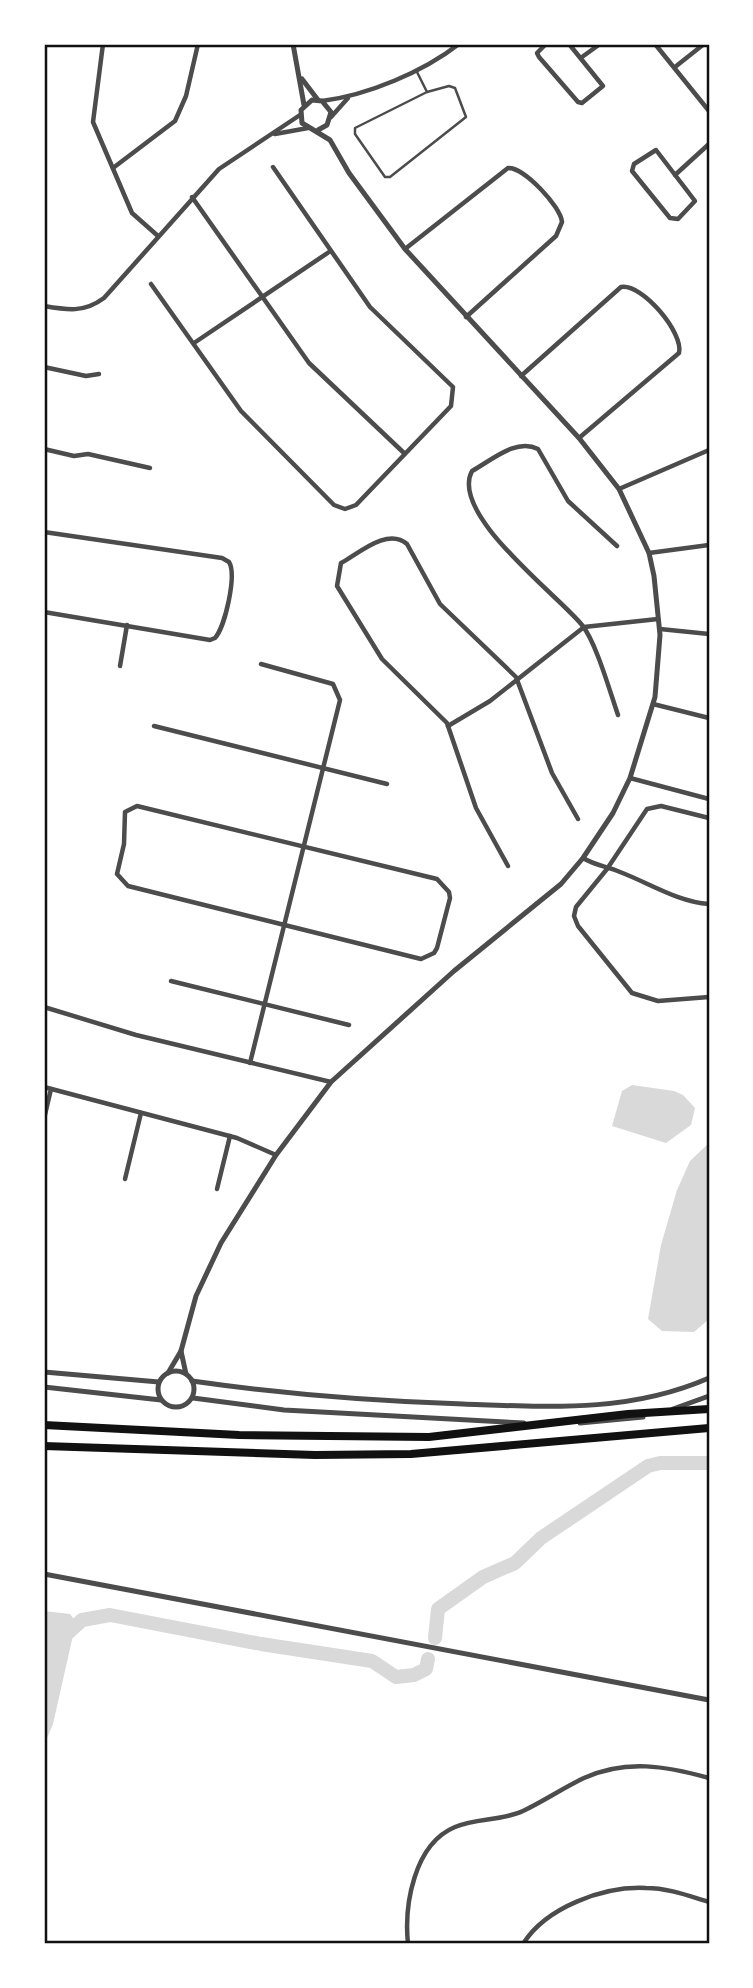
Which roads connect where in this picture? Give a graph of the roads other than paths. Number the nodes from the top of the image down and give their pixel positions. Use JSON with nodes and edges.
{"nodes":[{"id":1,"x":103,"y":44,"type":"edge"},
{"id":2,"x":198,"y":44,"type":"edge"},
{"id":3,"x":293,"y":44,"type":"edge"},
{"id":4,"x":459,"y":44,"type":"edge"},
{"id":5,"x":546,"y":44,"type":"edge"},
{"id":6,"x":569,"y":44,"type":"edge"},
{"id":7,"x":600,"y":44,"type":"edge"},
{"id":8,"x":655,"y":44,"type":"edge"},
{"id":9,"x":704,"y":44,"type":"edge"},
{"id":10,"x":582,"y":57,"type":"junction"},
{"id":11,"x":674,"y":67,"type":"junction"},
{"id":12,"x":416,"y":69,"type":"junction"},
{"id":13,"x":300,"y":77,"type":"junction"},
{"id":14,"x":428,"y":92,"type":"junction"},
{"id":15,"x":348,"y":98,"type":"junction"},
{"id":16,"x":320,"y":101,"type":"junction"},
{"id":17,"x":304,"y":106,"type":"junction"},
{"id":18,"x":709,"y":111,"type":"edge"},
{"id":19,"x":300,"y":115,"type":"junction"},
{"id":20,"x":330,"y":119,"type":"junction"},
{"id":21,"x":308,"y":128,"type":"junction"},
{"id":22,"x":318,"y":130,"type":"junction"},
{"id":23,"x":274,"y":134,"type":"junction"},
{"id":24,"x":330,"y":140,"type":"junction"},
{"id":25,"x":709,"y":144,"type":"edge"},
{"id":26,"x":273,"y":167,"type":"dead end"},
{"id":27,"x":113,"y":168,"type":"junction"},
{"id":28,"x":675,"y":175,"type":"junction"},
{"id":29,"x":192,"y":197,"type":"junction"},
{"id":30,"x":158,"y":236,"type":"junction"},
{"id":31,"x":405,"y":249,"type":"junction"},
{"id":32,"x":330,"y":252,"type":"junction"},
{"id":33,"x":151,"y":284,"type":"dead end"},
{"id":34,"x":262,"y":297,"type":"junction"},
{"id":35,"x":44,"y":306,"type":"edge"},
{"id":36,"x":466,"y":317,"type":"junction"},
{"id":37,"x":194,"y":343,"type":"junction"},
{"id":38,"x":44,"y":367,"type":"edge"},
{"id":39,"x":99,"y":374,"type":"dead end"},
{"id":40,"x":521,"y":376,"type":"junction"},
{"id":41,"x":579,"y":438,"type":"junction"},
{"id":42,"x":44,"y":449,"type":"edge"},
{"id":43,"x":709,"y":450,"type":"edge"},
{"id":44,"x":404,"y":453,"type":"junction"},
{"id":45,"x":150,"y":468,"type":"dead end"},
{"id":46,"x":619,"y":489,"type":"junction"},
{"id":47,"x":44,"y":532,"type":"edge"},
{"id":48,"x":709,"y":545,"type":"edge"},
{"id":49,"x":617,"y":546,"type":"dead end"},
{"id":50,"x":649,"y":554,"type":"junction"},
{"id":51,"x":44,"y":612,"type":"edge"},
{"id":52,"x":659,"y":619,"type":"junction"},
{"id":53,"x":127,"y":625,"type":"junction"},
{"id":54,"x":584,"y":627,"type":"junction"},
{"id":55,"x":660,"y":629,"type":"junction"},
{"id":56,"x":709,"y":634,"type":"edge"},
{"id":57,"x":261,"y":664,"type":"dead end"},
{"id":58,"x":120,"y":666,"type":"dead end"},
{"id":59,"x":516,"y":677,"type":"junction"},
{"id":60,"x":653,"y":704,"type":"junction"},
{"id":61,"x":618,"y":715,"type":"dead end"},
{"id":62,"x":709,"y":718,"type":"edge"},
{"id":63,"x":154,"y":726,"type":"dead end"},
{"id":64,"x":448,"y":726,"type":"junction"},
{"id":65,"x":323,"y":768,"type":"junction"},
{"id":66,"x":630,"y":778,"type":"junction"},
{"id":67,"x":387,"y":783,"type":"dead end"},
{"id":68,"x":709,"y":799,"type":"edge"},
{"id":69,"x":709,"y":818,"type":"edge"},
{"id":70,"x":578,"y":819,"type":"dead end"},
{"id":71,"x":304,"y":846,"type":"junction"},
{"id":72,"x":583,"y":858,"type":"junction"},
{"id":73,"x":508,"y":866,"type":"dead end"},
{"id":74,"x":607,"y":869,"type":"junction"},
{"id":75,"x":709,"y":904,"type":"edge"},
{"id":76,"x":284,"y":925,"type":"junction"},
{"id":77,"x":171,"y":981,"type":"dead end"},
{"id":78,"x":709,"y":997,"type":"edge"},
{"id":79,"x":265,"y":1004,"type":"junction"},
{"id":80,"x":44,"y":1007,"type":"edge"},
{"id":81,"x":349,"y":1024,"type":"dead end"},
{"id":82,"x":250,"y":1063,"type":"junction"},
{"id":83,"x":331,"y":1082,"type":"junction"},
{"id":84,"x":44,"y":1087,"type":"edge"},
{"id":85,"x":51,"y":1089,"type":"junction"},
{"id":86,"x":141,"y":1113,"type":"junction"},
{"id":87,"x":44,"y":1119,"type":"edge"},
{"id":88,"x":230,"y":1136,"type":"junction"},
{"id":89,"x":276,"y":1155,"type":"junction"},
{"id":90,"x":125,"y":1180,"type":"dead end"},
{"id":91,"x":217,"y":1189,"type":"dead end"},
{"id":92,"x":181,"y":1351,"type":"junction"},
{"id":93,"x":44,"y":1372,"type":"edge"},
{"id":94,"x":168,"y":1373,"type":"junction"},
{"id":95,"x":186,"y":1374,"type":"junction"},
{"id":96,"x":709,"y":1378,"type":"edge"},
{"id":97,"x":192,"y":1381,"type":"junction"},
{"id":98,"x":159,"y":1382,"type":"junction"},
{"id":99,"x":44,"y":1387,"type":"edge"},
{"id":100,"x":709,"y":1395,"type":"edge"},
{"id":101,"x":193,"y":1398,"type":"junction"},
{"id":102,"x":161,"y":1400,"type":"junction"},
{"id":103,"x":709,"y":1409,"type":"edge"},
{"id":104,"x":44,"y":1425,"type":"edge"},
{"id":105,"x":709,"y":1427,"type":"edge"},
{"id":106,"x":44,"y":1446,"type":"edge"},
{"id":107,"x":44,"y":1574,"type":"edge"},
{"id":108,"x":709,"y":1700,"type":"edge"},
{"id":109,"x":709,"y":1778,"type":"edge"},
{"id":110,"x":709,"y":1902,"type":"edge"},
{"id":111,"x":408,"y":1944,"type":"edge"},
{"id":112,"x":523,"y":1944,"type":"edge"}],
"edges":[{"from":1,"to":27,"type":"street"},
{"from":2,"to":27,"type":"street"},
{"from":3,"to":13,"type":"street"},
{"from":4,"to":12,"type":"street"},
{"from":5,"to":10,"type":"street"},
{"from":6,"to":10,"type":"street"},
{"from":7,"to":10,"type":"street"},
{"from":8,"to":11,"type":"street"},
{"from":9,"to":11,"type":"street"},
{"from":11,"to":18,"type":"street"},
{"from":12,"to":14,"type":"lane"},
{"from":12,"to":15,"type":"street"},
{"from":13,"to":16,"type":"street"},
{"from":13,"to":17,"type":"street"},
{"from":14,"to":14,"type":"lane"},
{"from":15,"to":16,"type":"street"},
{"from":15,"to":20,"type":"street"},
{"from":16,"to":17,"type":"street"},
{"from":16,"to":20,"type":"street"},
{"from":17,"to":19,"type":"street"},
{"from":19,"to":21,"type":"street"},
{"from":19,"to":23,"type":"street"},
{"from":20,"to":22,"type":"street"},
{"from":20,"to":24,"type":"street"},
{"from":21,"to":22,"type":"street"},
{"from":21,"to":23,"type":"street"},
{"from":22,"to":24,"type":"street"},
{"from":23,"to":29,"type":"street"},
{"from":24,"to":31,"type":"street"},
{"from":25,"to":28,"type":"street"},
{"from":26,"to":32,"type":"street"},
{"from":27,"to":30,"type":"street"},
{"from":28,"to":28,"type":"street"},
{"from":29,"to":30,"type":"street"},
{"from":29,"to":34,"type":"street"},
{"from":30,"to":35,"type":"street"},
{"from":31,"to":36,"type":"street"},
{"from":31,"to":36,"type":"street"},
{"from":32,"to":34,"type":"street"},
{"from":32,"to":44,"type":"street"},
{"from":33,"to":37,"type":"street"},
{"from":34,"to":37,"type":"street"},
{"from":34,"to":44,"type":"street"},
{"from":36,"to":40,"type":"street"},
{"from":37,"to":44,"type":"street"},
{"from":38,"to":39,"type":"street"},
{"from":40,"to":41,"type":"street"},
{"from":40,"to":41,"type":"street"},
{"from":41,"to":46,"type":"street"},
{"from":42,"to":45,"type":"street"},
{"from":43,"to":46,"type":"street"},
{"from":46,"to":50,"type":"street"},
{"from":47,"to":53,"type":"street"},
{"from":48,"to":50,"type":"street"},
{"from":49,"to":54,"type":"street"},
{"from":50,"to":52,"type":"street"},
{"from":51,"to":53,"type":"street"},
{"from":52,"to":54,"type":"street"},
{"from":52,"to":55,"type":"street"},
{"from":53,"to":58,"type":"street"},
{"from":54,"to":59,"type":"street"},
{"from":54,"to":61,"type":"street"},
{"from":55,"to":56,"type":"street"},
{"from":55,"to":60,"type":"street"},
{"from":57,"to":65,"type":"street"},
{"from":59,"to":64,"type":"street"},
{"from":59,"to":64,"type":"street"},
{"from":59,"to":70,"type":"street"},
{"from":60,"to":62,"type":"street"},
{"from":60,"to":66,"type":"street"},
{"from":63,"to":65,"type":"street"},
{"from":64,"to":73,"type":"street"},
{"from":65,"to":67,"type":"street"},
{"from":65,"to":71,"type":"street"},
{"from":66,"to":68,"type":"street"},
{"from":66,"to":72,"type":"street"},
{"from":69,"to":74,"type":"street"},
{"from":71,"to":76,"type":"street"},
{"from":71,"to":76,"type":"street"},
{"from":71,"to":76,"type":"street"},
{"from":72,"to":74,"type":"street"},
{"from":72,"to":83,"type":"street"},
{"from":74,"to":75,"type":"street"},
{"from":74,"to":78,"type":"street"},
{"from":76,"to":79,"type":"street"},
{"from":77,"to":79,"type":"street"},
{"from":79,"to":81,"type":"street"},
{"from":79,"to":82,"type":"street"},
{"from":80,"to":82,"type":"street"},
{"from":82,"to":83,"type":"street"},
{"from":83,"to":89,"type":"street"},
{"from":84,"to":85,"type":"street"},
{"from":85,"to":86,"type":"street"},
{"from":85,"to":87,"type":"street"},
{"from":86,"to":88,"type":"street"},
{"from":86,"to":90,"type":"street"},
{"from":88,"to":89,"type":"street"},
{"from":88,"to":91,"type":"street"},
{"from":89,"to":92,"type":"street"},
{"from":92,"to":94,"type":"street"},
{"from":92,"to":95,"type":"street"},
{"from":93,"to":98,"type":"street"},
{"from":94,"to":95,"type":"street"},
{"from":94,"to":98,"type":"street"},
{"from":95,"to":97,"type":"street"},
{"from":96,"to":97,"type":"street"},
{"from":97,"to":101,"type":"street"},
{"from":98,"to":102,"type":"street"},
{"from":99,"to":102,"type":"street"},
{"from":100,"to":101,"type":"street"},
{"from":101,"to":102,"type":"street"},
{"from":103,"to":104,"type":"highway"},
{"from":105,"to":106,"type":"highway"},
{"from":107,"to":108,"type":"street"},
{"from":109,"to":111,"type":"street"},
{"from":110,"to":112,"type":"street"}]}
